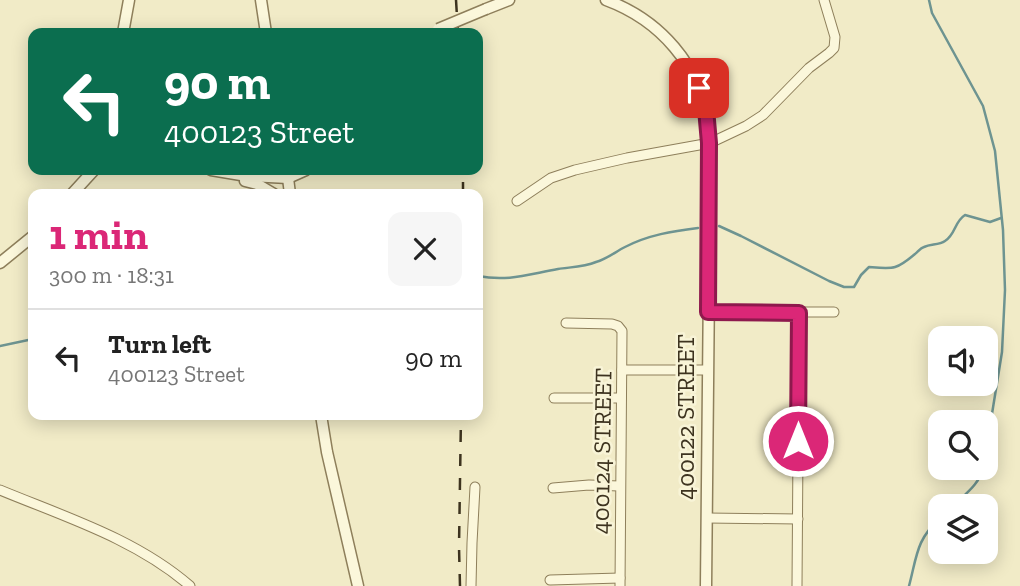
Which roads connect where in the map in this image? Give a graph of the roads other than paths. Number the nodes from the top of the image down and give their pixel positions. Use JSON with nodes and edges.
{"nodes":[{"id":1,"x":129,"y":0,"type":"edge"},
{"id":2,"x":261,"y":0,"type":"edge"},
{"id":3,"x":509,"y":0,"type":"edge"},
{"id":4,"x":606,"y":0,"type":"edge"},
{"id":5,"x":824,"y":0,"type":"edge"},
{"id":6,"x":124,"y":28,"type":"edge"},
{"id":7,"x":265,"y":28,"type":"edge"},
{"id":8,"x":440,"y":28,"type":"edge"},
{"id":9,"x":709,"y":143,"type":"junction"},
{"id":10,"x":89,"y":175,"type":"edge"},
{"id":11,"x":228,"y":175,"type":"edge"},
{"id":12,"x":77,"y":189,"type":"edge"},
{"id":13,"x":266,"y":189,"type":"edge"},
{"id":14,"x":517,"y":201,"type":"dead end"},
{"id":15,"x":28,"y":240,"type":"edge"},
{"id":16,"x":0,"y":263,"type":"edge"},
{"id":17,"x":708,"y":312,"type":"junction"},
{"id":18,"x":834,"y":312,"type":"dead end"},
{"id":19,"x":799,"y":313,"type":"junction"},
{"id":20,"x":566,"y":323,"type":"dead end"},
{"id":21,"x":622,"y":369,"type":"junction"},
{"id":22,"x":708,"y":370,"type":"junction"},
{"id":23,"x":554,"y":398,"type":"dead end"},
{"id":24,"x":621,"y":398,"type":"junction"},
{"id":25,"x":322,"y":420,"type":"edge"},
{"id":26,"x":620,"y":486,"type":"junction"},
{"id":27,"x":475,"y":487,"type":"dead end"},
{"id":28,"x":553,"y":488,"type":"dead end"},
{"id":29,"x":0,"y":490,"type":"edge"},
{"id":30,"x":707,"y":518,"type":"junction"},
{"id":31,"x":798,"y":519,"type":"junction"},
{"id":32,"x":550,"y":580,"type":"dead end"},
{"id":33,"x":620,"y":582,"type":"edge"},
{"id":34,"x":190,"y":586,"type":"edge"},
{"id":35,"x":358,"y":586,"type":"edge"},
{"id":36,"x":471,"y":586,"type":"edge"},
{"id":37,"x":706,"y":586,"type":"edge"},
{"id":38,"x":797,"y":586,"type":"edge"}],
"edges":[{"from":1,"to":6,"type":"street"},
{"from":2,"to":7,"type":"street"},
{"from":3,"to":8,"type":"street","bridge":true},
{"from":4,"to":9,"type":"street","name":"400122 STREET"},
{"from":5,"to":9,"type":"street"},
{"from":9,"to":14,"type":"street"},
{"from":9,"to":17,"type":"street","name":"400122 STREET"},
{"from":10,"to":12,"type":"street"},
{"from":11,"to":13,"type":"street"},
{"from":15,"to":16,"type":"street"},
{"from":17,"to":19,"type":"street"},
{"from":17,"to":22,"type":"street","name":"400122 STREET"},
{"from":18,"to":19,"type":"street"},
{"from":19,"to":31,"type":"street"},
{"from":20,"to":21,"type":"street","name":"400124 STREET"},
{"from":21,"to":22,"type":"street"},
{"from":21,"to":24,"type":"street","name":"400124 STREET"},
{"from":22,"to":30,"type":"street","name":"400122 STREET"},
{"from":23,"to":24,"type":"street"},
{"from":24,"to":26,"type":"street","name":"400124 STREET"},
{"from":25,"to":35,"type":"street"},
{"from":26,"to":28,"type":"street"},
{"from":26,"to":33,"type":"street","name":"400124 STREET"},
{"from":27,"to":36,"type":"street"},
{"from":29,"to":34,"type":"street"},
{"from":30,"to":31,"type":"street"},
{"from":30,"to":37,"type":"street","name":"400122 STREET"},
{"from":31,"to":38,"type":"street"},
{"from":32,"to":33,"type":"street"}]}
